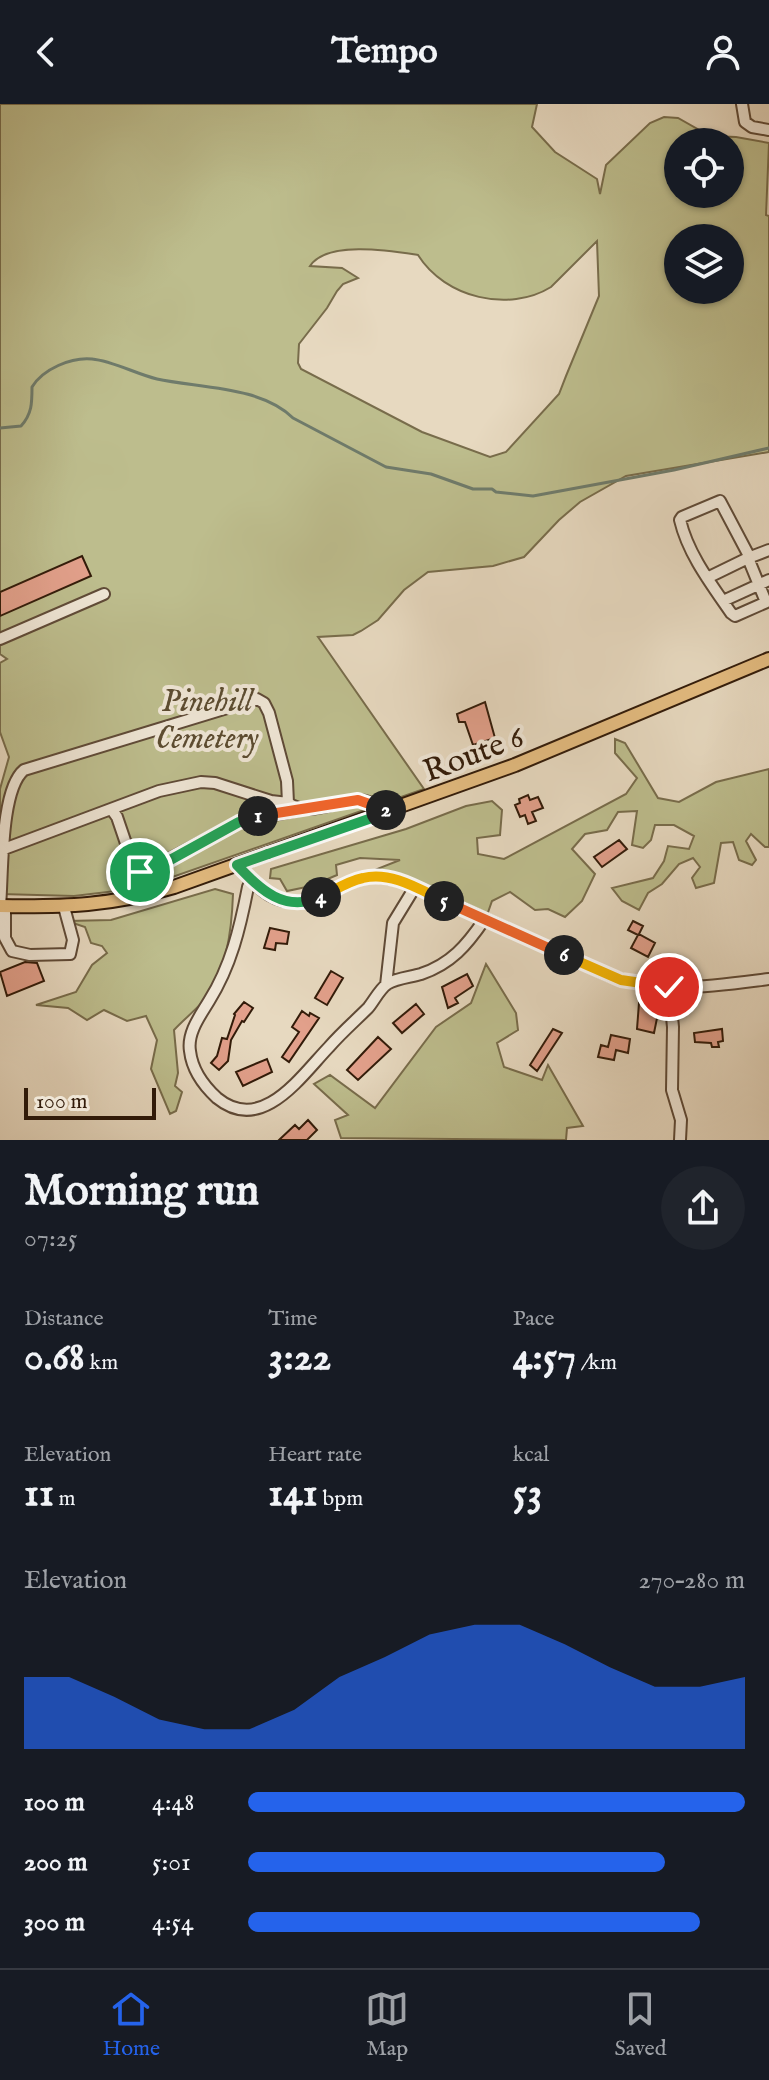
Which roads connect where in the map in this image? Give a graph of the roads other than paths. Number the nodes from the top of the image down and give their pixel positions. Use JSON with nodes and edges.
{"nodes":[{"id":1,"x":742,"y":104,"type":"edge"},
{"id":2,"x":769,"y":130,"type":"edge"},
{"id":3,"x":769,"y":550,"type":"edge"},
{"id":4,"x":748,"y":558,"type":"junction"},
{"id":5,"x":707,"y":578,"type":"junction"},
{"id":6,"x":764,"y":582,"type":"edge"},
{"id":7,"x":104,"y":594,"type":"dead end"},
{"id":8,"x":723,"y":601,"type":"junction"},
{"id":9,"x":768,"y":602,"type":"edge"},
{"id":10,"x":0,"y":639,"type":"edge"},
{"id":11,"x":769,"y":659,"type":"edge"},
{"id":12,"x":288,"y":803,"type":"junction"},
{"id":13,"x":301,"y":809,"type":"junction"},
{"id":14,"x":112,"y":810,"type":"junction"},
{"id":15,"x":389,"y":812,"type":"junction"},
{"id":16,"x":4,"y":849,"type":"junction"},
{"id":17,"x":237,"y":865,"type":"junction"},
{"id":18,"x":252,"y":880,"type":"junction"},
{"id":19,"x":415,"y":887,"type":"junction"},
{"id":20,"x":2,"y":906,"type":"edge"},
{"id":21,"x":64,"y":907,"type":"junction"},
{"id":22,"x":484,"y":920,"type":"junction"},
{"id":23,"x":769,"y":979,"type":"edge"},
{"id":24,"x":386,"y":985,"type":"junction"},
{"id":25,"x":669,"y":987,"type":"junction"},
{"id":26,"x":680,"y":1140,"type":"edge"}],
"edges":[{"from":1,"to":2,"type":"street"},
{"from":3,"to":4,"type":"street"},
{"from":4,"to":5,"type":"street"},
{"from":4,"to":5,"type":"street"},
{"from":4,"to":6,"type":"street"},
{"from":5,"to":8,"type":"street"},
{"from":6,"to":8,"type":"street"},
{"from":6,"to":9,"type":"street"},
{"from":7,"to":10,"type":"street"},
{"from":8,"to":9,"type":"street"},
{"from":11,"to":15,"type":"main road","name":"Route 6"},
{"from":12,"to":13,"type":"street"},
{"from":12,"to":14,"type":"street"},
{"from":12,"to":16,"type":"street"},
{"from":13,"to":14,"type":"street"},
{"from":13,"to":15,"type":"street"},
{"from":14,"to":16,"type":"street"},
{"from":15,"to":17,"type":"main road","name":"Route 6"},
{"from":16,"to":20,"type":"street"},
{"from":17,"to":18,"type":"street"},
{"from":17,"to":21,"type":"main road","name":"Route 6"},
{"from":18,"to":19,"type":"street"},
{"from":18,"to":24,"type":"street"},
{"from":19,"to":22,"type":"street"},
{"from":19,"to":24,"type":"street"},
{"from":20,"to":21,"type":"main road","name":"Route 6"},
{"from":20,"to":21,"type":"street"},
{"from":22,"to":24,"type":"street"},
{"from":22,"to":25,"type":"street"},
{"from":23,"to":25,"type":"street"},
{"from":25,"to":26,"type":"street"}]}
